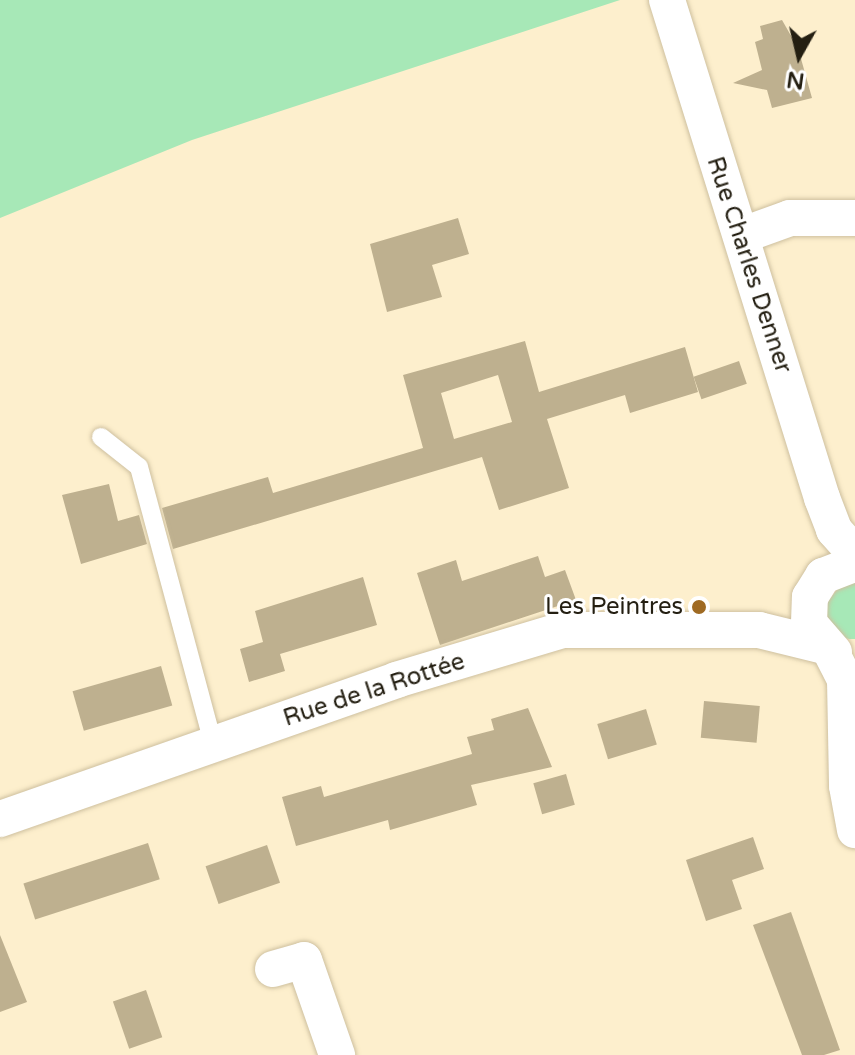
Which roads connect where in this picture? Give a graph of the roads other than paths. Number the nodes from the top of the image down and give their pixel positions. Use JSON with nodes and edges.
{"nodes":[{"id":1,"x":667,"y":0,"type":"edge"},
{"id":2,"x":855,"y":218,"type":"edge"},
{"id":3,"x":743,"y":235,"type":"junction"},
{"id":4,"x":101,"y":437,"type":"dead end"},
{"id":5,"x":844,"y":542,"type":"edge"},
{"id":6,"x":829,"y":579,"type":"edge"},
{"id":7,"x":759,"y":630,"type":"junction"},
{"id":8,"x":842,"y":661,"type":"edge"},
{"id":9,"x":213,"y":744,"type":"junction"},
{"id":10,"x":0,"y":819,"type":"edge"},
{"id":11,"x":855,"y":830,"type":"edge"},
{"id":12,"x":273,"y":969,"type":"dead end"},
{"id":13,"x":337,"y":1055,"type":"edge"}],
"edges":[{"from":1,"to":3,"type":"street","name":"Rue Charles Denner"},
{"from":2,"to":3,"type":"street"},
{"from":3,"to":5,"type":"street","name":"Rue Charles Denner"},
{"from":4,"to":9,"type":"lane"},
{"from":5,"to":6,"type":"street","name":"Rue Charles Denner"},
{"from":6,"to":7,"type":"street"},
{"from":6,"to":8,"type":"street"},
{"from":7,"to":8,"type":"street","name":"Rue de la Rottée"},
{"from":7,"to":9,"type":"street","name":"Rue de la Rottée"},
{"from":8,"to":11,"type":"street"},
{"from":9,"to":10,"type":"street","name":"Rue de la Rottée"},
{"from":12,"to":13,"type":"street"}]}
